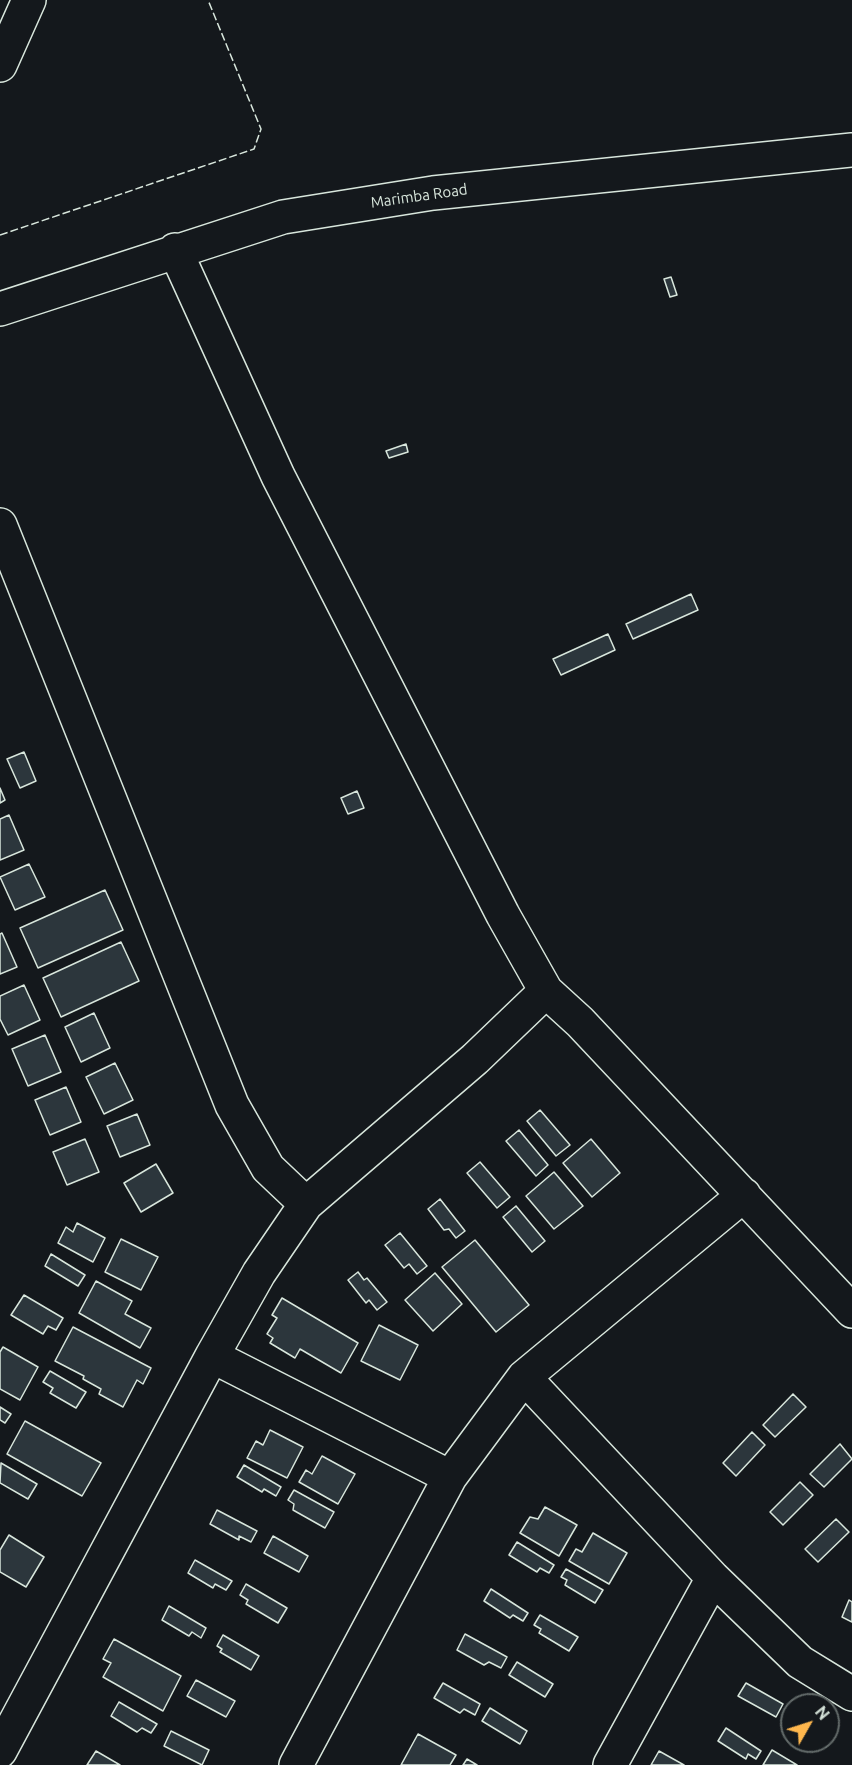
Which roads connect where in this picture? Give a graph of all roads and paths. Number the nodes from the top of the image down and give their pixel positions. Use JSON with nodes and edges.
{"nodes":[{"id":1,"x":29,"y":0,"type":"edge"},
{"id":2,"x":0,"y":65,"type":"edge"},
{"id":3,"x":852,"y":150,"type":"edge"},
{"id":4,"x":175,"y":250,"type":"junction"},
{"id":5,"x":0,"y":309,"type":"edge"},
{"id":6,"x":0,"y":525,"type":"edge"},
{"id":7,"x":546,"y":991,"type":"junction"},
{"id":8,"x":744,"y":1195,"type":"junction"},
{"id":9,"x":306,"y":1204,"type":"junction"},
{"id":10,"x":852,"y":1311,"type":"edge"},
{"id":11,"x":212,"y":1356,"type":"junction"},
{"id":12,"x":524,"y":1377,"type":"junction"},
{"id":13,"x":450,"y":1478,"type":"junction"},
{"id":14,"x":713,"y":1578,"type":"junction"},
{"id":15,"x":852,"y":1694,"type":"edge"},
{"id":16,"x":3,"y":1738,"type":"edge"},
{"id":17,"x":296,"y":1765,"type":"edge"},
{"id":18,"x":610,"y":1765,"type":"edge"}],
"edges":[{"from":1,"to":2,"type":"street"},
{"from":3,"to":4,"type":"street","name":"Marimba Road"},
{"from":4,"to":5,"type":"street","name":"Marimba Road"},
{"from":4,"to":7,"type":"street"},
{"from":6,"to":9,"type":"street"},
{"from":7,"to":8,"type":"street"},
{"from":7,"to":9,"type":"street"},
{"from":8,"to":10,"type":"street"},
{"from":8,"to":12,"type":"street"},
{"from":9,"to":11,"type":"street"},
{"from":11,"to":13,"type":"street"},
{"from":11,"to":16,"type":"street"},
{"from":12,"to":13,"type":"street"},
{"from":12,"to":14,"type":"street"},
{"from":13,"to":17,"type":"street"},
{"from":14,"to":15,"type":"street"},
{"from":14,"to":18,"type":"street"}]}
